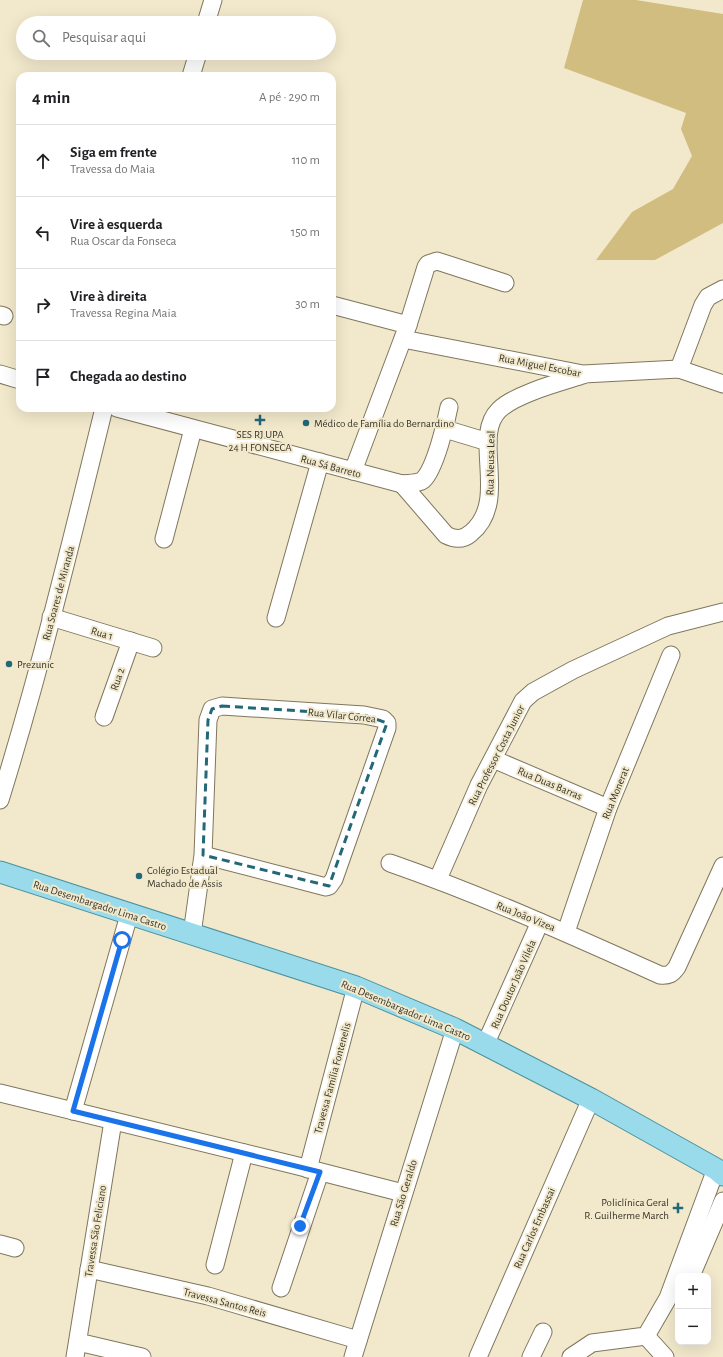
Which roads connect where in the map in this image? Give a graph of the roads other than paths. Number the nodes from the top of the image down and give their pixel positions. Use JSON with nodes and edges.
{"nodes":[{"id":1,"x":213,"y":0,"type":"edge"},
{"id":2,"x":208,"y":16,"type":"edge"},
{"id":3,"x":196,"y":60,"type":"edge"},
{"id":4,"x":192,"y":72,"type":"edge"},
{"id":5,"x":505,"y":283,"type":"dead end"},
{"id":6,"x":723,"y":289,"type":"edge"},
{"id":7,"x":336,"y":306,"type":"edge"},
{"id":8,"x":406,"y":332,"type":"junction"},
{"id":9,"x":679,"y":369,"type":"junction"},
{"id":10,"x":0,"y":374,"type":"edge"},
{"id":11,"x":583,"y":374,"type":"junction"},
{"id":12,"x":16,"y":379,"type":"edge"},
{"id":13,"x":723,"y":384,"type":"edge"},
{"id":14,"x":449,"y":407,"type":"dead end"},
{"id":15,"x":103,"y":412,"type":"edge"},
{"id":16,"x":131,"y":412,"type":"edge"},
{"id":17,"x":193,"y":429,"type":"junction"},
{"id":18,"x":445,"y":429,"type":"junction"},
{"id":19,"x":488,"y":442,"type":"junction"},
{"id":20,"x":320,"y":462,"type":"junction"},
{"id":21,"x":353,"y":471,"type":"junction"},
{"id":22,"x":402,"y":484,"type":"junction"},
{"id":23,"x":164,"y":539,"type":"dead end"},
{"id":24,"x":723,"y":612,"type":"edge"},
{"id":25,"x":51,"y":617,"type":"junction"},
{"id":26,"x":276,"y":618,"type":"dead end"},
{"id":27,"x":131,"y":641,"type":"junction"},
{"id":28,"x":153,"y":648,"type":"dead end"},
{"id":29,"x":671,"y":655,"type":"dead end"},
{"id":30,"x":104,"y":717,"type":"dead end"},
{"id":31,"x":493,"y":759,"type":"junction"},
{"id":32,"x":0,"y":800,"type":"edge"},
{"id":33,"x":608,"y":808,"type":"junction"},
{"id":34,"x":203,"y":855,"type":"junction"},
{"id":35,"x":390,"y":863,"type":"dead end"},
{"id":36,"x":723,"y":866,"type":"edge"},
{"id":37,"x":0,"y":872,"type":"edge"},
{"id":38,"x":438,"y":879,"type":"junction"},
{"id":39,"x":129,"y":915,"type":"junction"},
{"id":40,"x":540,"y":922,"type":"junction"},
{"id":41,"x":566,"y":932,"type":"junction"},
{"id":42,"x":192,"y":934,"type":"junction"},
{"id":43,"x":356,"y":987,"type":"junction"},
{"id":44,"x":455,"y":1029,"type":"junction"},
{"id":45,"x":485,"y":1045,"type":"junction"},
{"id":46,"x":0,"y":1093,"type":"edge"},
{"id":47,"x":591,"y":1099,"type":"junction"},
{"id":48,"x":73,"y":1111,"type":"junction"},
{"id":49,"x":113,"y":1121,"type":"junction"},
{"id":50,"x":244,"y":1153,"type":"junction"},
{"id":51,"x":314,"y":1170,"type":"junction"},
{"id":52,"x":720,"y":1172,"type":"edge"},
{"id":53,"x":403,"y":1194,"type":"junction"},
{"id":54,"x":723,"y":1201,"type":"edge"},
{"id":55,"x":216,"y":1264,"type":"dead end"},
{"id":56,"x":89,"y":1269,"type":"junction"},
{"id":57,"x":683,"y":1273,"type":"edge"},
{"id":58,"x":684,"y":1273,"type":"edge"},
{"id":59,"x":675,"y":1287,"type":"edge"},
{"id":60,"x":281,"y":1288,"type":"dead end"},
{"id":61,"x":543,"y":1332,"type":"dead end"},
{"id":62,"x":646,"y":1336,"type":"junction"},
{"id":63,"x":358,"y":1340,"type":"junction"},
{"id":64,"x":77,"y":1350,"type":"edge"},
{"id":65,"x":142,"y":1357,"type":"edge"},
{"id":66,"x":353,"y":1357,"type":"edge"},
{"id":67,"x":478,"y":1357,"type":"edge"},
{"id":68,"x":531,"y":1357,"type":"edge"},
{"id":69,"x":571,"y":1357,"type":"edge"},
{"id":70,"x":665,"y":1357,"type":"edge"}],
"edges":[{"from":1,"to":2,"type":"street"},
{"from":3,"to":4,"type":"street"},
{"from":5,"to":8,"type":"street"},
{"from":6,"to":9,"type":"street"},
{"from":7,"to":8,"type":"street","name":"Rua Miguel Escobar"},
{"from":8,"to":11,"type":"street","name":"Rua Miguel Escobar"},
{"from":8,"to":21,"type":"street"},
{"from":9,"to":11,"type":"street","name":"Rua Miguel Escobar"},
{"from":9,"to":13,"type":"street","name":"Rua Miguel Escobar"},
{"from":10,"to":12,"type":"street"},
{"from":11,"to":19,"type":"street","name":"Rua Neusa Leal"},
{"from":14,"to":18,"type":"street","name":"Rua Sá Barreto"},
{"from":15,"to":25,"type":"street","name":"Rua Soares de Miranda"},
{"from":16,"to":17,"type":"street","name":"Rua Sá Barreto"},
{"from":17,"to":20,"type":"street","name":"Rua Sá Barreto"},
{"from":17,"to":23,"type":"street"},
{"from":18,"to":19,"type":"street"},
{"from":18,"to":22,"type":"street","name":"Rua Sá Barreto"},
{"from":19,"to":22,"type":"street","name":"Rua Neusa Leal"},
{"from":20,"to":21,"type":"street","name":"Rua Sá Barreto"},
{"from":20,"to":26,"type":"street"},
{"from":21,"to":22,"type":"street","name":"Rua Sá Barreto"},
{"from":24,"to":31,"type":"street","name":"Rua Professor Costa Junior"},
{"from":25,"to":27,"type":"street","name":"Rua 1"},
{"from":25,"to":32,"type":"street","name":"Rua Soares de Miranda"},
{"from":27,"to":28,"type":"street","name":"Rua 1"},
{"from":27,"to":30,"type":"street","name":"Rua 2"},
{"from":29,"to":33,"type":"street","name":"Rua Monerat"},
{"from":31,"to":33,"type":"street","name":"Rua Duas Barras"},
{"from":31,"to":38,"type":"street","name":"Rua Professor Costa Junior"},
{"from":33,"to":41,"type":"street","name":"Rua Monerat"},
{"from":34,"to":34,"type":"street","name":"Rua Vilar Correa"},
{"from":34,"to":42,"type":"street","name":"Rua Vilar Correa"},
{"from":35,"to":38,"type":"street","name":"Rua João Vizea"},
{"from":36,"to":41,"type":"street","name":"Rua João Vizea"},
{"from":37,"to":39,"type":"main road","name":"Rua Desembargador Lima Castro"},
{"from":38,"to":40,"type":"street","name":"Rua João Vizea"},
{"from":39,"to":42,"type":"main road","name":"Rua Desembargador Lima Castro"},
{"from":39,"to":48,"type":"street"},
{"from":40,"to":41,"type":"street","name":"Rua João Vizea"},
{"from":40,"to":45,"type":"street","name":"Rua Doutor João Vilela"},
{"from":42,"to":43,"type":"main road","name":"Rua Desembargador Lima Castro"},
{"from":43,"to":44,"type":"main road","name":"Rua Desembargador Lima Castro"},
{"from":43,"to":51,"type":"street","name":"Travessa Família Fontenelis"},
{"from":44,"to":45,"type":"main road","name":"Rua Desembargador Lima Castro"},
{"from":44,"to":53,"type":"street","name":"Rua São Geraldo"},
{"from":45,"to":47,"type":"main road","name":"Rua Desembargador Lima Castro"},
{"from":46,"to":48,"type":"street"},
{"from":47,"to":52,"type":"main road","name":"Rua Desembargador Lima Castro"},
{"from":47,"to":67,"type":"street","name":"Rua Carlos Embassai"},
{"from":48,"to":49,"type":"street"},
{"from":49,"to":50,"type":"street"},
{"from":49,"to":56,"type":"street","name":"Travessa São Feliciano"},
{"from":50,"to":51,"type":"street"},
{"from":50,"to":55,"type":"street"},
{"from":51,"to":53,"type":"street"},
{"from":51,"to":60,"type":"street","name":"Travessa Família Fontenelis"},
{"from":52,"to":57,"type":"street"},
{"from":53,"to":63,"type":"street","name":"Rua São Geraldo"},
{"from":54,"to":58,"type":"street"},
{"from":56,"to":63,"type":"street","name":"Travessa Santos Reis"},
{"from":56,"to":64,"type":"street","name":"Travessa São Feliciano"},
{"from":59,"to":62,"type":"street"},
{"from":61,"to":68,"type":"street"},
{"from":62,"to":69,"type":"street"},
{"from":62,"to":70,"type":"street"},
{"from":63,"to":66,"type":"street","name":"Rua São Geraldo"},
{"from":64,"to":65,"type":"street","name":"Travessa São Feliciano"}]}
